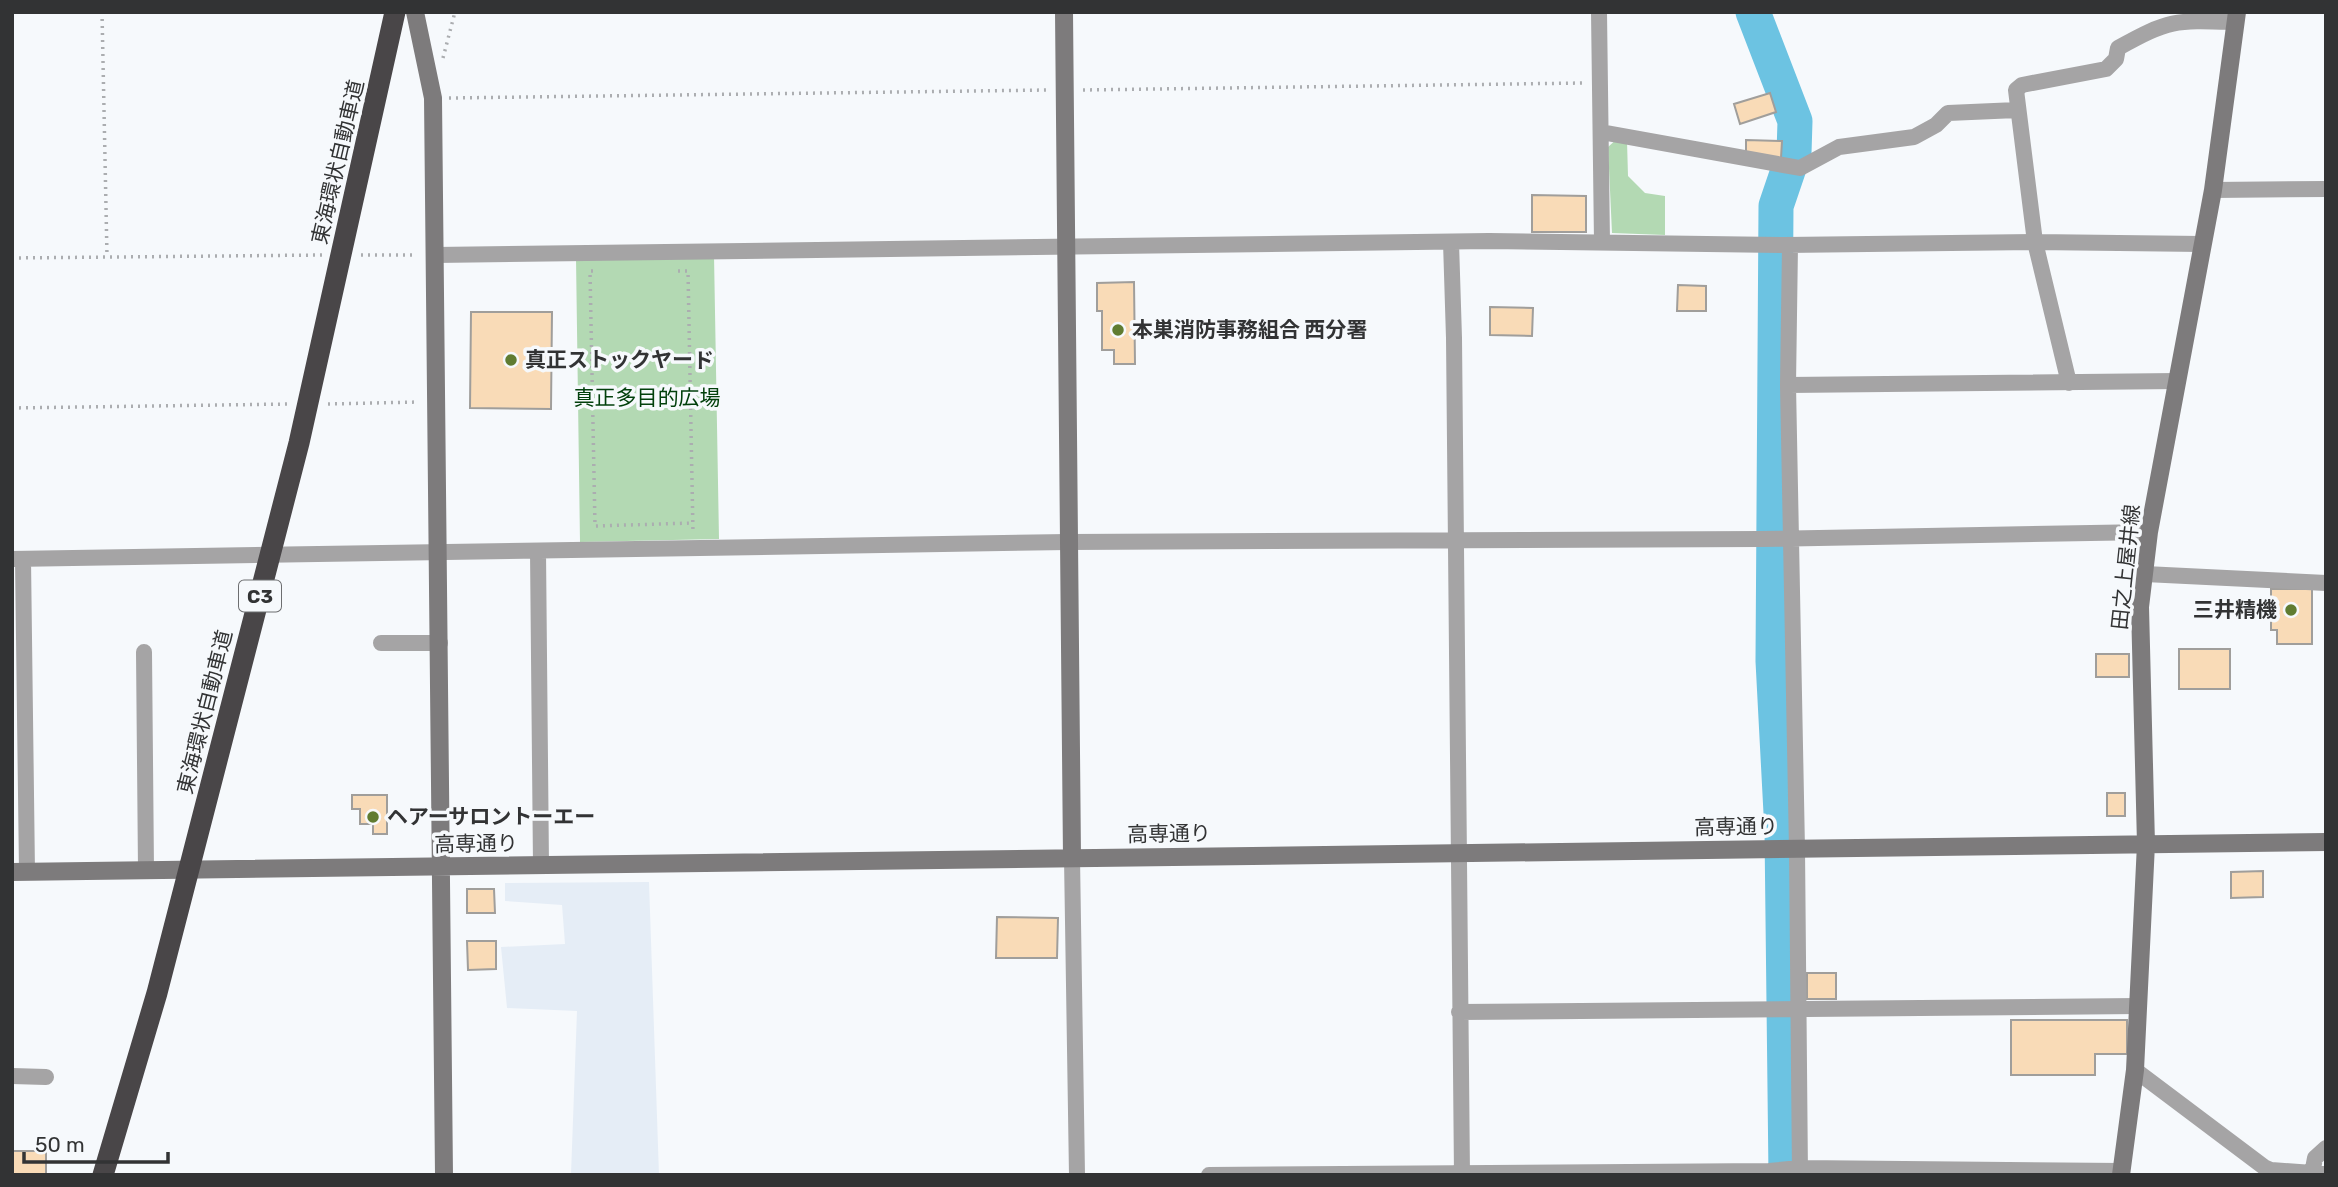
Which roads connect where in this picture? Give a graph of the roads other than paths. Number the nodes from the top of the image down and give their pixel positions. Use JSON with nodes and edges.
{"nodes":[{"id":1,"x":395,"y":12,"type":"edge"},
{"id":2,"x":415,"y":12,"type":"edge"},
{"id":3,"x":1064,"y":12,"type":"edge"},
{"id":4,"x":1599,"y":12,"type":"edge"},
{"id":5,"x":2236,"y":17,"type":"edge"},
{"id":6,"x":2017,"y":110,"type":"junction"},
{"id":7,"x":1601,"y":132,"type":"junction"},
{"id":8,"x":2326,"y":189,"type":"edge"},
{"id":9,"x":2213,"y":190,"type":"junction"},
{"id":10,"x":1451,"y":242,"type":"junction"},
{"id":11,"x":1602,"y":242,"type":"junction"},
{"id":12,"x":2035,"y":242,"type":"junction"},
{"id":13,"x":2202,"y":244,"type":"junction"},
{"id":14,"x":1066,"y":245,"type":"junction"},
{"id":15,"x":1788,"y":245,"type":"junction"},
{"id":16,"x":435,"y":255,"type":"junction"},
{"id":17,"x":2177,"y":382,"type":"junction"},
{"id":18,"x":2069,"y":383,"type":"junction"},
{"id":19,"x":1788,"y":385,"type":"junction"},
{"id":20,"x":2149,"y":532,"type":"junction"},
{"id":21,"x":1790,"y":538,"type":"junction"},
{"id":22,"x":1454,"y":539,"type":"junction"},
{"id":23,"x":1068,"y":542,"type":"junction"},
{"id":24,"x":538,"y":551,"type":"junction"},
{"id":25,"x":440,"y":553,"type":"junction"},
{"id":26,"x":18,"y":559,"type":"edge"},
{"id":27,"x":2145,"y":574,"type":"junction"},
{"id":28,"x":2326,"y":583,"type":"edge"},
{"id":29,"x":381,"y":643,"type":"dead end"},
{"id":30,"x":440,"y":643,"type":"junction"},
{"id":31,"x":144,"y":652,"type":"dead end"},
{"id":32,"x":2326,"y":842,"type":"edge"},
{"id":33,"x":2146,"y":844,"type":"junction"},
{"id":34,"x":1795,"y":849,"type":"junction"},
{"id":35,"x":1457,"y":853,"type":"junction"},
{"id":36,"x":1072,"y":858,"type":"junction"},
{"id":37,"x":541,"y":866,"type":"junction"},
{"id":38,"x":442,"y":867,"type":"junction"},
{"id":39,"x":146,"y":870,"type":"junction"},
{"id":40,"x":20,"y":872,"type":"edge"},
{"id":41,"x":2138,"y":1006,"type":"junction"},
{"id":42,"x":1798,"y":1009,"type":"junction"},
{"id":43,"x":1459,"y":1012,"type":"junction"},
{"id":44,"x":2135,"y":1070,"type":"junction"},
{"id":45,"x":12,"y":1076,"type":"edge"},
{"id":46,"x":46,"y":1077,"type":"dead end"},
{"id":47,"x":2326,"y":1148,"type":"edge"},
{"id":48,"x":1800,"y":1171,"type":"edge"},
{"id":49,"x":2262,"y":1171,"type":"edge"},
{"id":50,"x":1462,"y":1173,"type":"edge"},
{"id":51,"x":2121,"y":1173,"type":"edge"},
{"id":52,"x":2319,"y":1174,"type":"edge"},
{"id":53,"x":103,"y":1175,"type":"edge"},
{"id":54,"x":444,"y":1175,"type":"edge"},
{"id":55,"x":1077,"y":1175,"type":"edge"},
{"id":56,"x":1209,"y":1175,"type":"edge"}],
"edges":[{"from":1,"to":53,"type":"highway","name":"東海環状自動車道","number":"C3"},
{"from":2,"to":16,"type":"street"},
{"from":3,"to":14,"type":"street"},
{"from":4,"to":7,"type":"street"},
{"from":5,"to":6,"type":"street"},
{"from":5,"to":9,"type":"street","name":"田之上屋井線"},
{"from":6,"to":7,"type":"street"},
{"from":6,"to":12,"type":"street"},
{"from":7,"to":11,"type":"street"},
{"from":8,"to":9,"type":"street"},
{"from":9,"to":13,"type":"street","name":"田之上屋井線"},
{"from":10,"to":11,"type":"street"},
{"from":10,"to":14,"type":"street"},
{"from":10,"to":22,"type":"street"},
{"from":11,"to":15,"type":"street"},
{"from":12,"to":13,"type":"street"},
{"from":12,"to":15,"type":"street"},
{"from":12,"to":18,"type":"street"},
{"from":13,"to":17,"type":"street","name":"田之上屋井線"},
{"from":14,"to":16,"type":"street"},
{"from":14,"to":23,"type":"street"},
{"from":15,"to":19,"type":"street"},
{"from":16,"to":25,"type":"street"},
{"from":17,"to":18,"type":"street"},
{"from":17,"to":20,"type":"street","name":"田之上屋井線"},
{"from":18,"to":19,"type":"street"},
{"from":19,"to":21,"type":"street"},
{"from":20,"to":21,"type":"street"},
{"from":20,"to":27,"type":"street","name":"田之上屋井線"},
{"from":21,"to":22,"type":"street"},
{"from":21,"to":34,"type":"street"},
{"from":22,"to":23,"type":"street"},
{"from":22,"to":35,"type":"street"},
{"from":23,"to":24,"type":"street"},
{"from":23,"to":36,"type":"street"},
{"from":24,"to":25,"type":"street"},
{"from":24,"to":37,"type":"street"},
{"from":25,"to":26,"type":"street"},
{"from":25,"to":30,"type":"street"},
{"from":26,"to":40,"type":"street"},
{"from":27,"to":28,"type":"street"},
{"from":27,"to":33,"type":"street","name":"田之上屋井線"},
{"from":29,"to":30,"type":"street"},
{"from":30,"to":38,"type":"street"},
{"from":31,"to":39,"type":"street"},
{"from":32,"to":33,"type":"street","name":"高専通り"},
{"from":33,"to":34,"type":"street","name":"高専通り"},
{"from":33,"to":41,"type":"street","name":"田之上屋井線"},
{"from":34,"to":35,"type":"street","name":"高専通り"},
{"from":34,"to":42,"type":"street"},
{"from":35,"to":36,"type":"street","name":"高専通り"},
{"from":35,"to":43,"type":"street"},
{"from":36,"to":37,"type":"street","name":"高専通り"},
{"from":36,"to":55,"type":"street"},
{"from":37,"to":38,"type":"street","name":"高専通り"},
{"from":38,"to":39,"type":"street","name":"高専通り"},
{"from":38,"to":54,"type":"street"},
{"from":39,"to":40,"type":"street","name":"高専通り"},
{"from":41,"to":42,"type":"street"},
{"from":41,"to":44,"type":"street","name":"田之上屋井線"},
{"from":42,"to":43,"type":"street"},
{"from":42,"to":48,"type":"street"},
{"from":43,"to":50,"type":"street"},
{"from":44,"to":49,"type":"street"},
{"from":44,"to":51,"type":"street","name":"田之上屋井線"},
{"from":45,"to":46,"type":"street"},
{"from":47,"to":52,"type":"street"},
{"from":48,"to":50,"type":"street"},
{"from":48,"to":51,"type":"street"},
{"from":49,"to":52,"type":"street"},
{"from":50,"to":56,"type":"street"}]}
